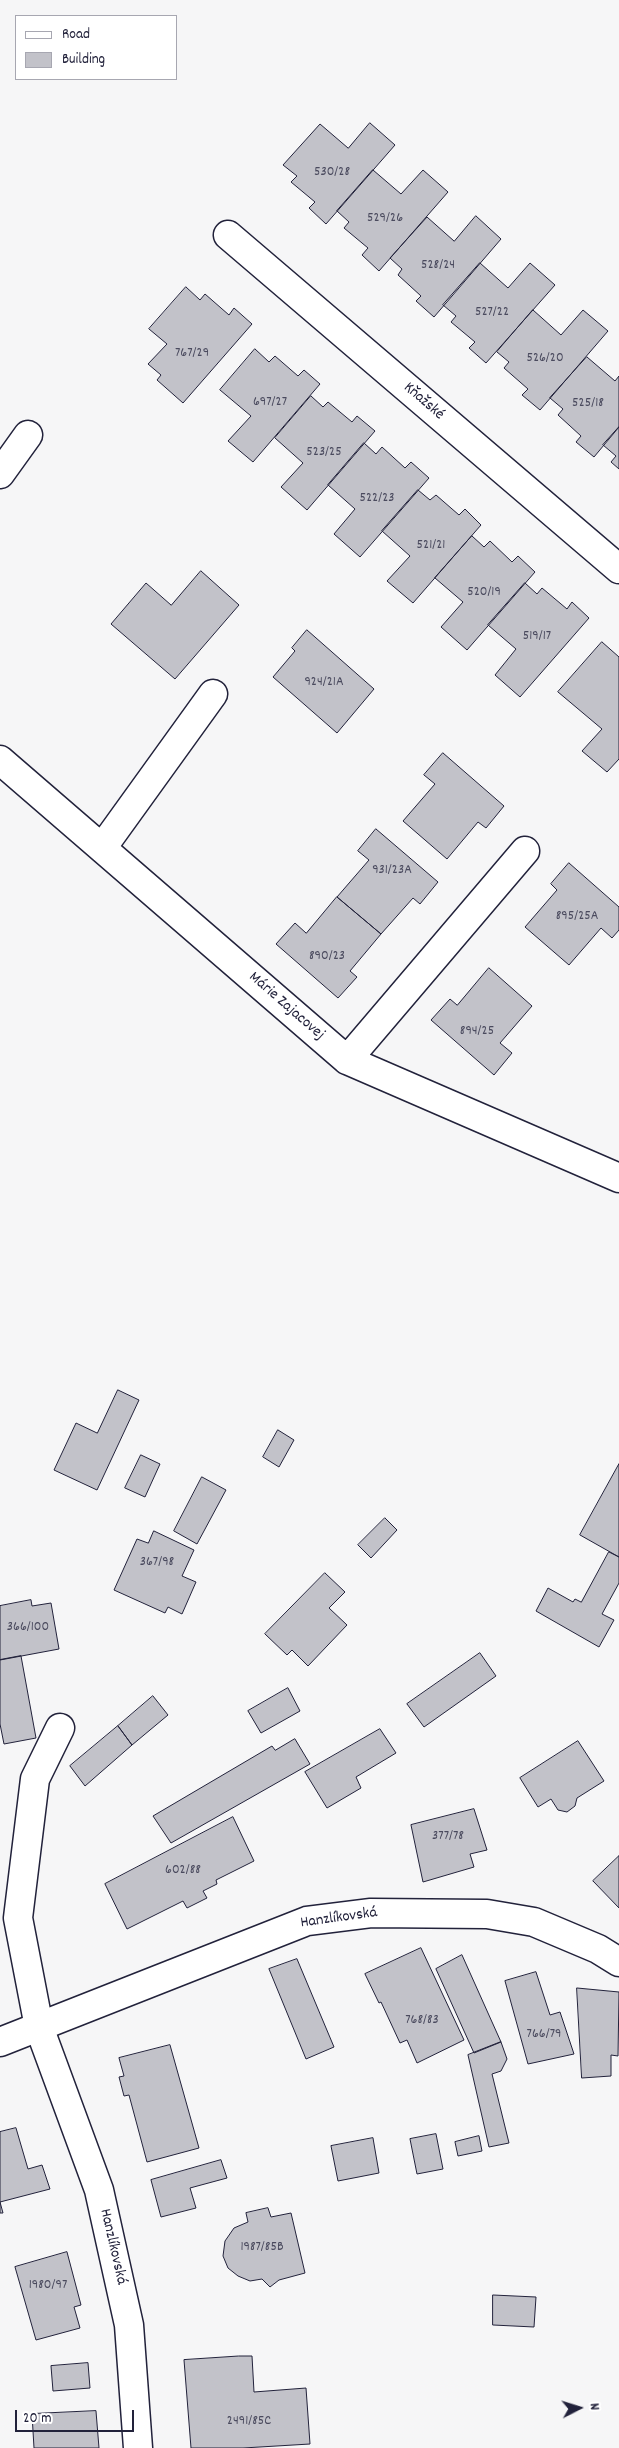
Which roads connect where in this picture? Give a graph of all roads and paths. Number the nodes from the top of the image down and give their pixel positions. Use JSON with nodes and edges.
{"nodes":[{"id":1,"x":228,"y":235,"type":"dead end"},
{"id":2,"x":28,"y":435,"type":"dead end"},
{"id":3,"x":0,"y":474,"type":"edge"},
{"id":4,"x":619,"y":569,"type":"edge"},
{"id":5,"x":213,"y":694,"type":"dead end"},
{"id":6,"x":0,"y":760,"type":"edge"},
{"id":7,"x":102,"y":848,"type":"junction"},
{"id":8,"x":525,"y":851,"type":"dead end"},
{"id":9,"x":347,"y":1060,"type":"junction"},
{"id":10,"x":619,"y":1178,"type":"edge"},
{"id":11,"x":60,"y":1728,"type":"dead end"},
{"id":12,"x":619,"y":1962,"type":"edge"},
{"id":13,"x":39,"y":2027,"type":"junction"},
{"id":14,"x":0,"y":2042,"type":"edge"},
{"id":15,"x":138,"y":2448,"type":"edge"}],
"edges":[{"from":1,"to":4,"type":"street","name":"Kňažské"},
{"from":2,"to":3,"type":"street"},
{"from":5,"to":7,"type":"street"},
{"from":6,"to":7,"type":"street","name":"Márie Zajacovej"},
{"from":7,"to":9,"type":"street","name":"Márie Zajacovej"},
{"from":8,"to":9,"type":"street"},
{"from":9,"to":10,"type":"street","name":"Márie Zajacovej"},
{"from":11,"to":13,"type":"street","name":"Hanzlíkovská"},
{"from":12,"to":13,"type":"street","name":"Hanzlíkovská"},
{"from":13,"to":14,"type":"street","name":"Hanzlíkovská"},
{"from":13,"to":15,"type":"street","name":"Hanzlíkovská"}]}
